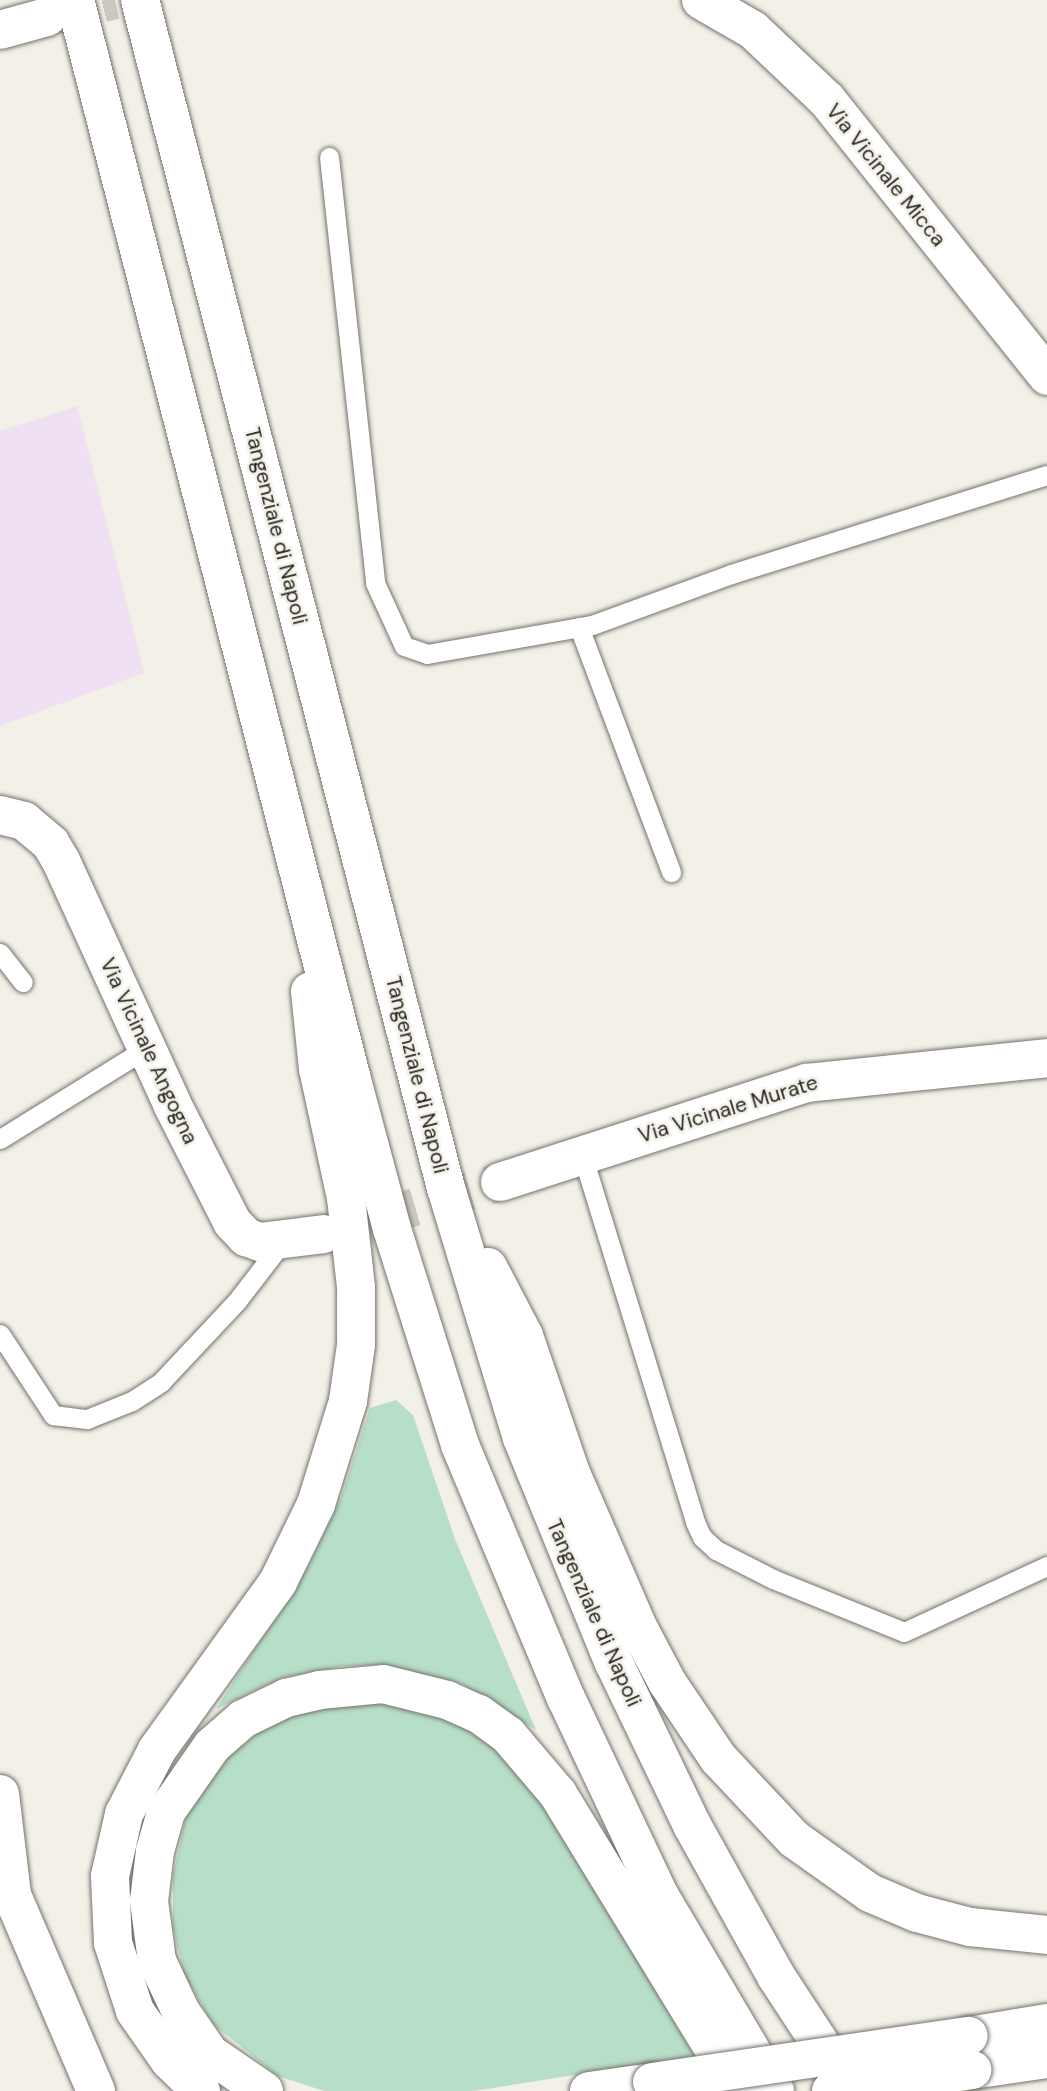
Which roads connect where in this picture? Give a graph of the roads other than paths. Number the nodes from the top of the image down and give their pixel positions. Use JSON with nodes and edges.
{"nodes":[{"id":1,"x":140,"y":0,"type":"edge"},
{"id":2,"x":701,"y":0,"type":"edge"},
{"id":3,"x":61,"y":9,"type":"edge"},
{"id":4,"x":0,"y":30,"type":"edge"},
{"id":5,"x":328,"y":157,"type":"dead end"},
{"id":6,"x":1047,"y":376,"type":"edge"},
{"id":7,"x":1047,"y":475,"type":"edge"},
{"id":8,"x":579,"y":627,"type":"junction"},
{"id":9,"x":0,"y":815,"type":"edge"},
{"id":10,"x":294,"y":843,"type":"junction"},
{"id":11,"x":671,"y":872,"type":"dead end"},
{"id":12,"x":0,"y":953,"type":"edge"},
{"id":13,"x":23,"y":982,"type":"dead end"},
{"id":14,"x":147,"y":1048,"type":"junction"},
{"id":15,"x":1047,"y":1058,"type":"edge"},
{"id":16,"x":0,"y":1139,"type":"edge"},
{"id":17,"x":582,"y":1154,"type":"junction"},
{"id":18,"x":500,"y":1182,"type":"tunnel mouth"},
{"id":19,"x":446,"y":1188,"type":"junction"},
{"id":20,"x":324,"y":1234,"type":"tunnel mouth"},
{"id":21,"x":284,"y":1240,"type":"junction"},
{"id":22,"x":0,"y":1334,"type":"edge"},
{"id":23,"x":1047,"y":1566,"type":"edge"},
{"id":24,"x":0,"y":1794,"type":"edge"},
{"id":25,"x":1047,"y":1935,"type":"edge"},
{"id":26,"x":1047,"y":2023,"type":"edge"},
{"id":27,"x":971,"y":2053,"type":"junction"},
{"id":28,"x":1047,"y":2059,"type":"edge"},
{"id":29,"x":96,"y":2091,"type":"edge"},
{"id":30,"x":201,"y":2091,"type":"edge"},
{"id":31,"x":264,"y":2091,"type":"edge"},
{"id":32,"x":589,"y":2091,"type":"edge"},
{"id":33,"x":748,"y":2091,"type":"edge"},
{"id":34,"x":775,"y":2091,"type":"edge"},
{"id":35,"x":831,"y":2091,"type":"edge"},
{"id":36,"x":851,"y":2091,"type":"edge"}],
"edges":[{"from":1,"to":19,"type":"main road","name":"Tangenziale di Napoli"},
{"from":2,"to":6,"type":"main road","name":"Via Vicinale Micca"},
{"from":3,"to":4,"type":"main road"},
{"from":3,"to":10,"type":"main road"},
{"from":5,"to":8,"type":"lane"},
{"from":7,"to":8,"type":"lane"},
{"from":8,"to":11,"type":"lane"},
{"from":9,"to":14,"type":"main road","name":"Via Vicinale Angogna"},
{"from":10,"to":30,"type":"main road"},
{"from":10,"to":34,"type":"main road"},
{"from":12,"to":13,"type":"lane"},
{"from":14,"to":16,"type":"lane"},
{"from":14,"to":21,"type":"main road","name":"Via Vicinale Angogna"},
{"from":15,"to":17,"type":"main road","name":"Via Vicinale Murate"},
{"from":17,"to":18,"type":"main road","name":"Via Vicinale Murate"},
{"from":17,"to":23,"type":"lane"},
{"from":19,"to":25,"type":"main road"},
{"from":19,"to":36,"type":"main road","name":"Tangenziale di Napoli"},
{"from":20,"to":21,"type":"main road","name":"Via Vicinale Angogna"},
{"from":21,"to":22,"type":"lane"},
{"from":24,"to":29,"type":"main road"},
{"from":26,"to":27,"type":"main road"},
{"from":27,"to":28,"type":"main road"},
{"from":27,"to":32,"type":"main road","bridge":true},
{"from":27,"to":35,"type":"main road","bridge":true},
{"from":31,"to":33,"type":"main road"}]}
